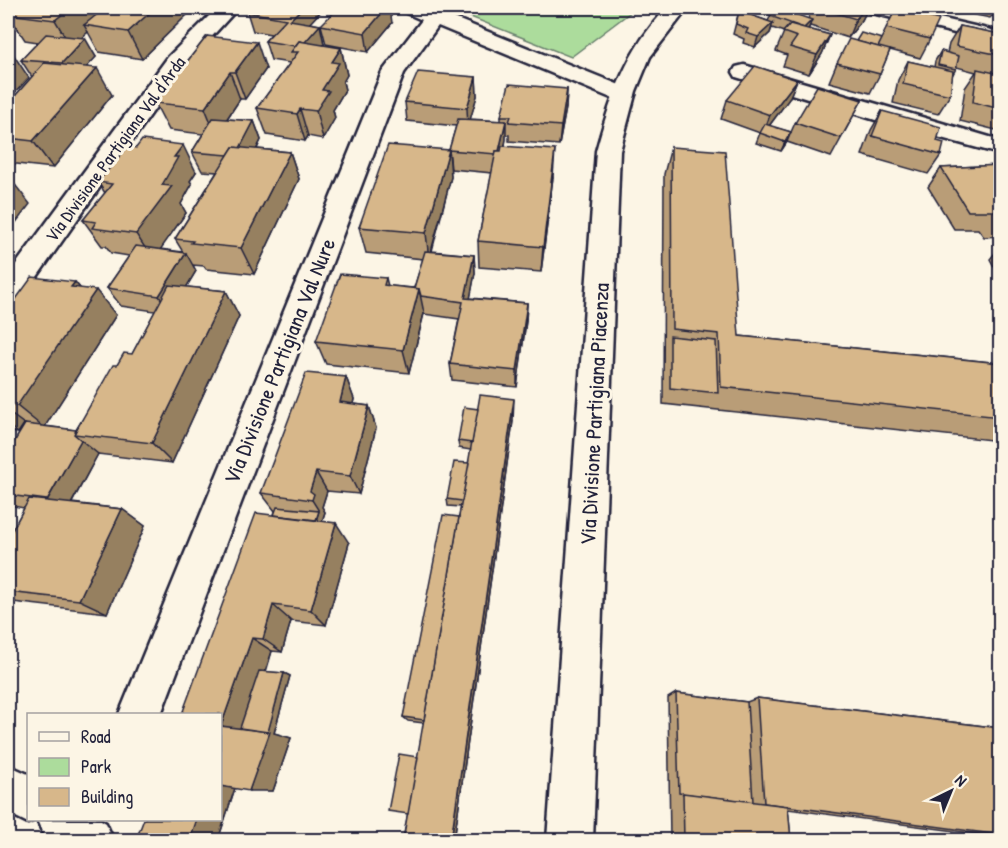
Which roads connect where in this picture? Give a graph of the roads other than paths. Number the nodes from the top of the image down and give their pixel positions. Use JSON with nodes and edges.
{"nodes":[{"id":1,"x":22,"y":8,"type":"edge"},
{"id":2,"x":228,"y":8,"type":"edge"},
{"id":3,"x":678,"y":8,"type":"edge"},
{"id":4,"x":874,"y":8,"type":"edge"},
{"id":5,"x":423,"y":12,"type":"edge"},
{"id":6,"x":8,"y":18,"type":"edge"},
{"id":7,"x":1000,"y":38,"type":"edge"},
{"id":8,"x":744,"y":72,"type":"dead end"},
{"id":9,"x":624,"y":95,"type":"junction"},
{"id":10,"x":1000,"y":147,"type":"edge"},
{"id":11,"x":8,"y":296,"type":"edge"},
{"id":12,"x":140,"y":713,"type":"edge"},
{"id":13,"x":8,"y":787,"type":"edge"},
{"id":14,"x":27,"y":799,"type":"edge"},
{"id":15,"x":570,"y":840,"type":"edge"}],
"edges":[{"from":1,"to":6,"type":"street"},
{"from":2,"to":11,"type":"street","name":"Via Divisione Partigiana Val d'Arda"},
{"from":3,"to":9,"type":"street","name":"Via Divisione Partigiana Piacenza"},
{"from":4,"to":7,"type":"street"},
{"from":5,"to":9,"type":"street"},
{"from":5,"to":12,"type":"street","name":"Via Divisione Partigiana Val Nure"},
{"from":8,"to":10,"type":"street"},
{"from":9,"to":15,"type":"street","name":"Via Divisione Partigiana Piacenza"},
{"from":13,"to":14,"type":"street"}]}
